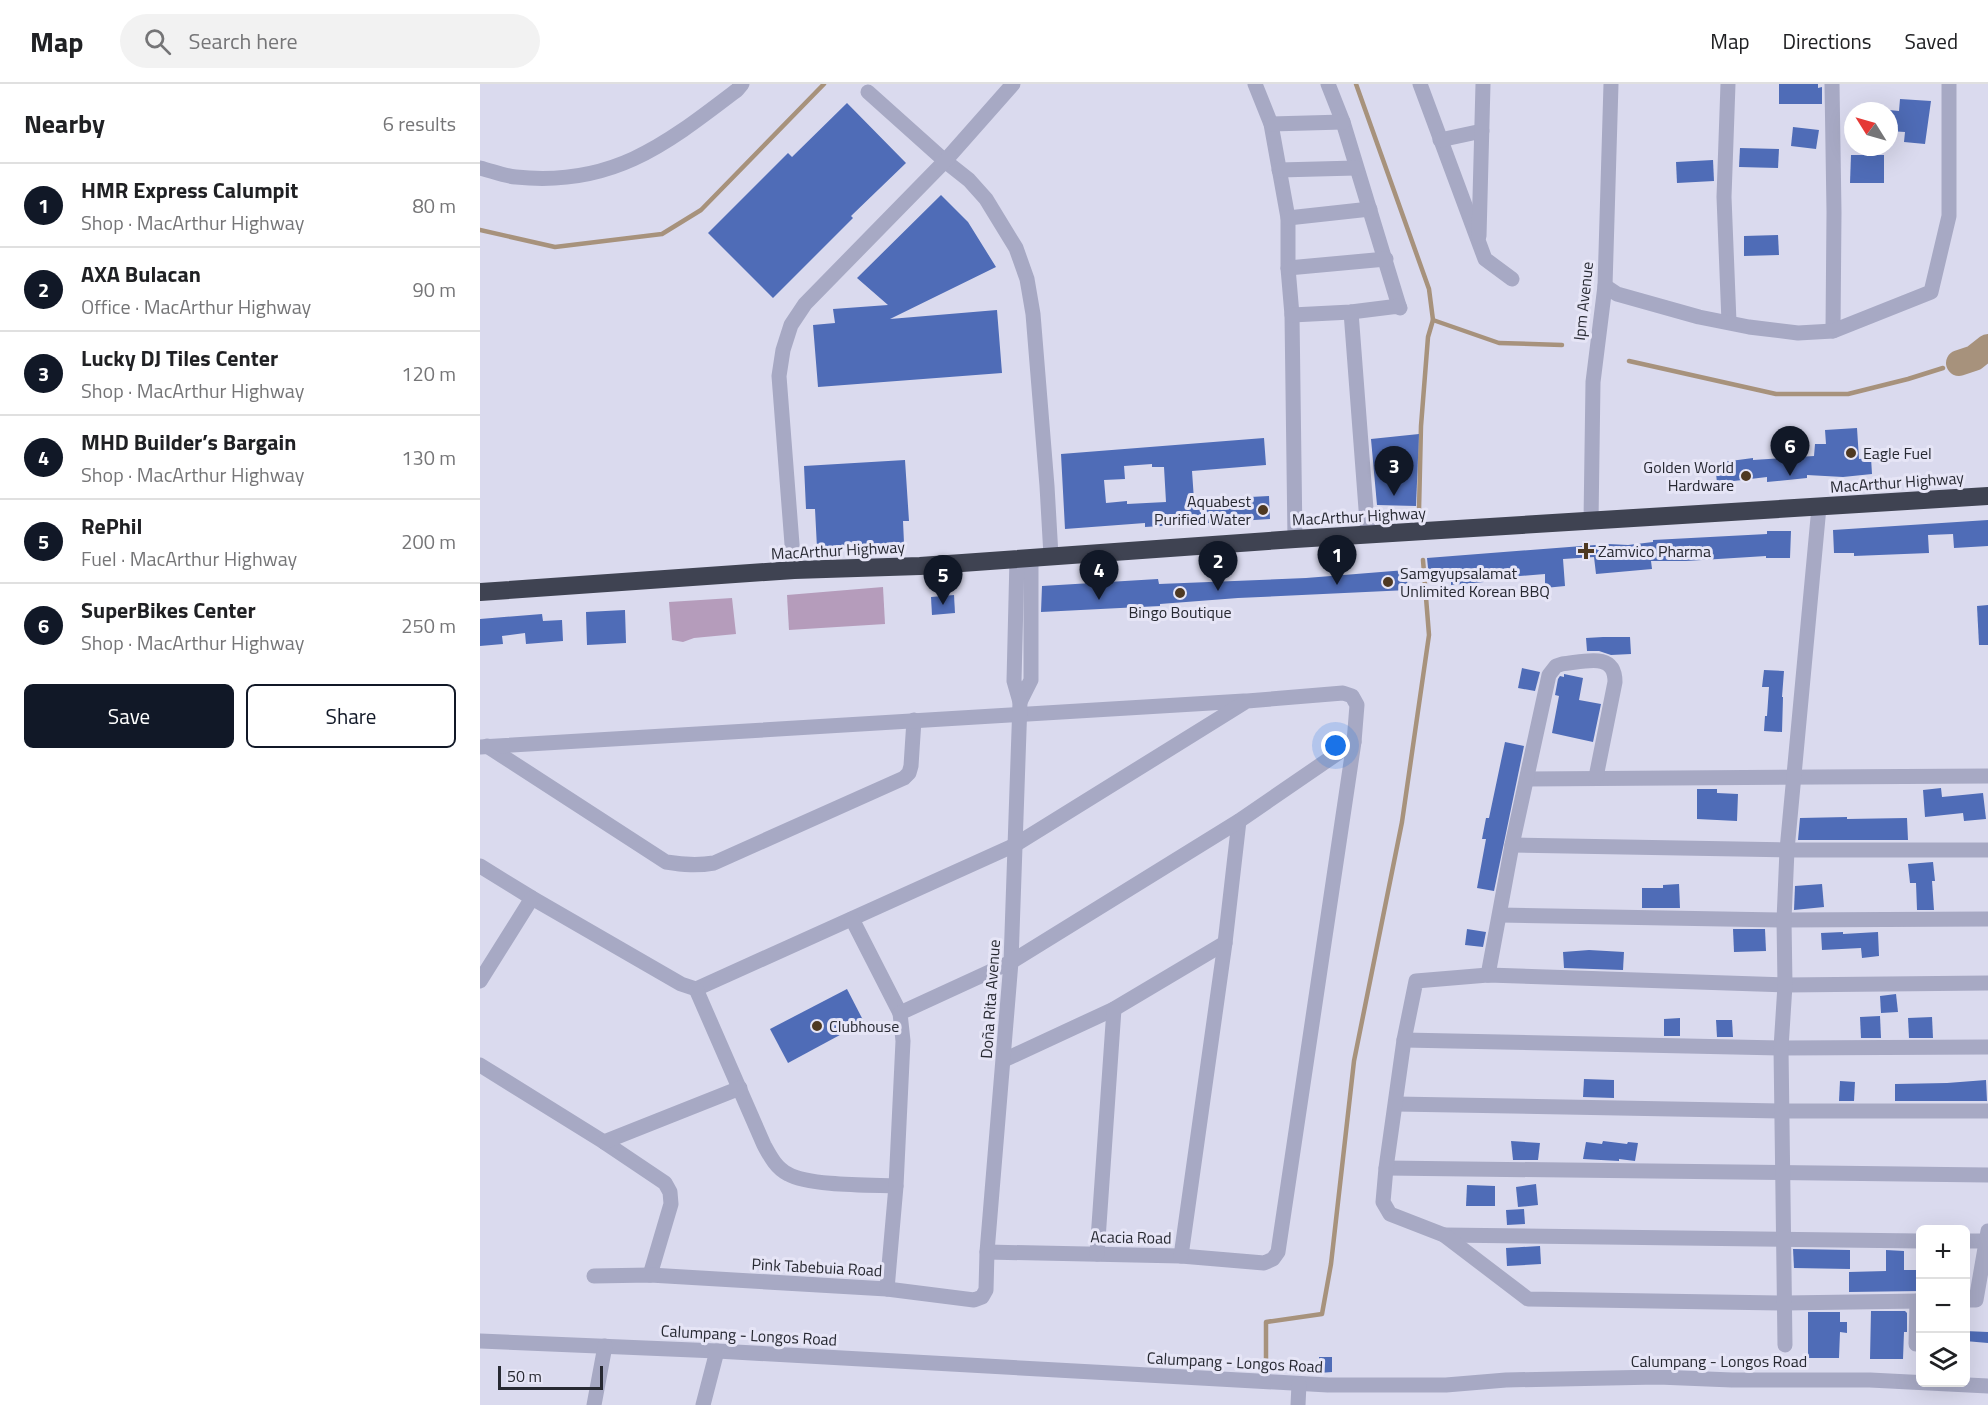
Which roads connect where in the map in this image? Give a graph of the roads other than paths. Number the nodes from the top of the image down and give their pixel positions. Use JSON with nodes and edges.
{"nodes":[{"id":1,"x":742,"y":84,"type":"edge"},
{"id":2,"x":1013,"y":84,"type":"edge"},
{"id":3,"x":1255,"y":84,"type":"edge"},
{"id":4,"x":1328,"y":84,"type":"edge"},
{"id":5,"x":1420,"y":84,"type":"edge"},
{"id":6,"x":1483,"y":84,"type":"edge"},
{"id":7,"x":1611,"y":84,"type":"edge"},
{"id":8,"x":1728,"y":84,"type":"edge"},
{"id":9,"x":1832,"y":84,"type":"edge"},
{"id":10,"x":1949,"y":84,"type":"edge"},
{"id":11,"x":868,"y":92,"type":"dead end"},
{"id":12,"x":1343,"y":122,"type":"junction"},
{"id":13,"x":1271,"y":124,"type":"junction"},
{"id":14,"x":1482,"y":131,"type":"junction"},
{"id":15,"x":1440,"y":140,"type":"junction"},
{"id":16,"x":945,"y":161,"type":"junction"},
{"id":17,"x":480,"y":168,"type":"edge"},
{"id":18,"x":1356,"y":168,"type":"junction"},
{"id":19,"x":1279,"y":170,"type":"junction"},
{"id":20,"x":1370,"y":209,"type":"junction"},
{"id":21,"x":1288,"y":218,"type":"junction"},
{"id":22,"x":1479,"y":245,"type":"junction"},
{"id":23,"x":1386,"y":259,"type":"junction"},
{"id":24,"x":1288,"y":268,"type":"junction"},
{"id":25,"x":1512,"y":279,"type":"dead end"},
{"id":26,"x":1605,"y":286,"type":"junction"},
{"id":27,"x":1351,"y":312,"type":"junction"},
{"id":28,"x":1292,"y":315,"type":"junction"},
{"id":29,"x":1730,"y":322,"type":"junction"},
{"id":30,"x":1833,"y":331,"type":"junction"},
{"id":31,"x":1988,"y":496,"type":"edge"},
{"id":32,"x":1819,"y":507,"type":"junction"},
{"id":33,"x":1591,"y":522,"type":"junction"},
{"id":34,"x":1368,"y":535,"type":"junction"},
{"id":35,"x":1295,"y":539,"type":"junction"},
{"id":36,"x":1051,"y":556,"type":"junction"},
{"id":37,"x":1024,"y":558,"type":"junction"},
{"id":38,"x":794,"y":570,"type":"junction"},
{"id":39,"x":480,"y":592,"type":"edge"},
{"id":40,"x":1247,"y":701,"type":"junction"},
{"id":41,"x":1020,"y":708,"type":"junction"},
{"id":42,"x":914,"y":720,"type":"junction"},
{"id":43,"x":1354,"y":742,"type":"junction"},
{"id":44,"x":483,"y":746,"type":"edge"},
{"id":45,"x":1988,"y":776,"type":"edge"},
{"id":46,"x":1596,"y":777,"type":"junction"},
{"id":47,"x":1794,"y":778,"type":"junction"},
{"id":48,"x":1527,"y":779,"type":"junction"},
{"id":49,"x":1239,"y":821,"type":"junction"},
{"id":50,"x":1015,"y":845,"type":"junction"},
{"id":51,"x":1512,"y":845,"type":"junction"},
{"id":52,"x":1787,"y":850,"type":"junction"},
{"id":53,"x":1988,"y":850,"type":"edge"},
{"id":54,"x":480,"y":866,"type":"edge"},
{"id":55,"x":532,"y":898,"type":"junction"},
{"id":56,"x":1500,"y":915,"type":"junction"},
{"id":57,"x":852,"y":919,"type":"junction"},
{"id":58,"x":1988,"y":919,"type":"edge"},
{"id":59,"x":1784,"y":920,"type":"junction"},
{"id":60,"x":1225,"y":943,"type":"junction"},
{"id":61,"x":1011,"y":962,"type":"junction"},
{"id":62,"x":1488,"y":975,"type":"junction"},
{"id":63,"x":480,"y":981,"type":"edge"},
{"id":64,"x":1988,"y":983,"type":"edge"},
{"id":65,"x":1785,"y":985,"type":"junction"},
{"id":66,"x":696,"y":989,"type":"junction"},
{"id":67,"x":1114,"y":1009,"type":"junction"},
{"id":68,"x":900,"y":1013,"type":"junction"},
{"id":69,"x":1404,"y":1040,"type":"junction"},
{"id":70,"x":1988,"y":1047,"type":"edge"},
{"id":71,"x":1781,"y":1048,"type":"junction"},
{"id":72,"x":1005,"y":1060,"type":"junction"},
{"id":73,"x":480,"y":1065,"type":"edge"},
{"id":74,"x":740,"y":1088,"type":"junction"},
{"id":75,"x":1396,"y":1104,"type":"junction"},
{"id":76,"x":1782,"y":1111,"type":"junction"},
{"id":77,"x":1988,"y":1111,"type":"edge"},
{"id":78,"x":604,"y":1142,"type":"junction"},
{"id":79,"x":1386,"y":1168,"type":"junction"},
{"id":80,"x":1782,"y":1173,"type":"junction"},
{"id":81,"x":1988,"y":1175,"type":"edge"},
{"id":82,"x":896,"y":1186,"type":"junction"},
{"id":83,"x":1444,"y":1235,"type":"junction"},
{"id":84,"x":1987,"y":1236,"type":"edge"},
{"id":85,"x":1784,"y":1240,"type":"junction"},
{"id":86,"x":1916,"y":1240,"type":"edge"},
{"id":87,"x":1970,"y":1240,"type":"edge"},
{"id":88,"x":987,"y":1252,"type":"junction"},
{"id":89,"x":1097,"y":1254,"type":"junction"},
{"id":90,"x":1181,"y":1256,"type":"junction"},
{"id":91,"x":650,"y":1275,"type":"junction"},
{"id":92,"x":594,"y":1276,"type":"dead end"},
{"id":93,"x":887,"y":1289,"type":"junction"},
{"id":94,"x":982,"y":1297,"type":"joint"},
{"id":95,"x":1970,"y":1300,"type":"edge"},
{"id":96,"x":1916,"y":1301,"type":"edge"},
{"id":97,"x":1785,"y":1303,"type":"junction"},
{"id":98,"x":480,"y":1341,"type":"edge"},
{"id":99,"x":1785,"y":1345,"type":"dead end"},
{"id":100,"x":605,"y":1346,"type":"junction"},
{"id":101,"x":717,"y":1351,"type":"junction"},
{"id":102,"x":1299,"y":1384,"type":"junction"},
{"id":103,"x":1988,"y":1386,"type":"edge"},
{"id":104,"x":594,"y":1405,"type":"edge"},
{"id":105,"x":703,"y":1405,"type":"edge"},
{"id":106,"x":1298,"y":1405,"type":"edge"}],
"edges":[{"from":1,"to":17,"type":"street"},
{"from":2,"to":16,"type":"street"},
{"from":3,"to":13,"type":"street"},
{"from":4,"to":12,"type":"street"},
{"from":5,"to":15,"type":"street"},
{"from":6,"to":14,"type":"street"},
{"from":7,"to":26,"type":"street","name":"Ipm Avenue"},
{"from":8,"to":29,"type":"street"},
{"from":9,"to":30,"type":"street"},
{"from":10,"to":30,"type":"street"},
{"from":11,"to":16,"type":"street"},
{"from":12,"to":13,"type":"street"},
{"from":12,"to":18,"type":"street"},
{"from":13,"to":19,"type":"street"},
{"from":14,"to":15,"type":"street"},
{"from":14,"to":22,"type":"street"},
{"from":15,"to":22,"type":"street"},
{"from":16,"to":36,"type":"street"},
{"from":16,"to":38,"type":"street"},
{"from":18,"to":19,"type":"street"},
{"from":18,"to":20,"type":"street"},
{"from":19,"to":21,"type":"street"},
{"from":20,"to":21,"type":"street"},
{"from":20,"to":23,"type":"street"},
{"from":21,"to":24,"type":"street"},
{"from":22,"to":25,"type":"street"},
{"from":23,"to":24,"type":"street"},
{"from":23,"to":27,"type":"street"},
{"from":24,"to":28,"type":"street"},
{"from":26,"to":29,"type":"street"},
{"from":26,"to":33,"type":"street","name":"Ipm Avenue"},
{"from":27,"to":28,"type":"street"},
{"from":27,"to":34,"type":"street"},
{"from":28,"to":35,"type":"street"},
{"from":29,"to":30,"type":"street"},
{"from":31,"to":32,"type":"highway","name":"MacArthur Highway"},
{"from":32,"to":33,"type":"highway","name":"MacArthur Highway"},
{"from":32,"to":47,"type":"street"},
{"from":33,"to":34,"type":"highway","name":"MacArthur Highway"},
{"from":34,"to":35,"type":"highway","name":"MacArthur Highway"},
{"from":35,"to":36,"type":"highway","name":"MacArthur Highway"},
{"from":36,"to":37,"type":"highway","name":"MacArthur Highway"},
{"from":37,"to":38,"type":"highway","name":"MacArthur Highway"},
{"from":37,"to":41,"type":"street","name":"Doña Rita Avenue"},
{"from":38,"to":39,"type":"highway","name":"MacArthur Highway"},
{"from":40,"to":41,"type":"street"},
{"from":40,"to":43,"type":"street"},
{"from":40,"to":50,"type":"street"},
{"from":41,"to":42,"type":"street"},
{"from":41,"to":50,"type":"street","name":"Doña Rita Avenue"},
{"from":42,"to":44,"type":"street"},
{"from":42,"to":44,"type":"street"},
{"from":43,"to":49,"type":"street"},
{"from":43,"to":90,"type":"street","name":"Acacia Road"},
{"from":45,"to":47,"type":"street"},
{"from":46,"to":47,"type":"street"},
{"from":46,"to":48,"type":"street"},
{"from":46,"to":48,"type":"street"},
{"from":47,"to":52,"type":"street"},
{"from":48,"to":51,"type":"street"},
{"from":49,"to":60,"type":"street"},
{"from":49,"to":61,"type":"street"},
{"from":50,"to":57,"type":"street"},
{"from":50,"to":61,"type":"street","name":"Doña Rita Avenue"},
{"from":51,"to":52,"type":"street"},
{"from":51,"to":56,"type":"street"},
{"from":52,"to":53,"type":"street"},
{"from":52,"to":59,"type":"street"},
{"from":54,"to":55,"type":"street"},
{"from":55,"to":63,"type":"street"},
{"from":55,"to":66,"type":"street"},
{"from":56,"to":59,"type":"street"},
{"from":56,"to":62,"type":"street"},
{"from":57,"to":66,"type":"street"},
{"from":57,"to":68,"type":"street"},
{"from":58,"to":59,"type":"street"},
{"from":59,"to":65,"type":"street"},
{"from":60,"to":67,"type":"street"},
{"from":60,"to":90,"type":"street"},
{"from":61,"to":68,"type":"street"},
{"from":61,"to":72,"type":"street","name":"Doña Rita Avenue"},
{"from":62,"to":65,"type":"street"},
{"from":62,"to":69,"type":"street"},
{"from":64,"to":65,"type":"street"},
{"from":65,"to":71,"type":"street"},
{"from":66,"to":74,"type":"street"},
{"from":67,"to":72,"type":"street"},
{"from":67,"to":89,"type":"street"},
{"from":68,"to":82,"type":"street"},
{"from":69,"to":71,"type":"street"},
{"from":69,"to":75,"type":"street"},
{"from":70,"to":71,"type":"street"},
{"from":71,"to":76,"type":"street"},
{"from":72,"to":88,"type":"street","name":"Doña Rita Avenue"},
{"from":73,"to":78,"type":"street"},
{"from":74,"to":78,"type":"street"},
{"from":74,"to":82,"type":"street"},
{"from":75,"to":76,"type":"street"},
{"from":75,"to":79,"type":"street"},
{"from":76,"to":77,"type":"street"},
{"from":76,"to":80,"type":"street"},
{"from":78,"to":91,"type":"street"},
{"from":79,"to":80,"type":"street"},
{"from":79,"to":83,"type":"street"},
{"from":80,"to":81,"type":"street"},
{"from":80,"to":85,"type":"street"},
{"from":82,"to":93,"type":"street"},
{"from":83,"to":85,"type":"street"},
{"from":83,"to":97,"type":"street"},
{"from":84,"to":87,"type":"street"},
{"from":84,"to":95,"type":"street"},
{"from":85,"to":86,"type":"street"},
{"from":85,"to":97,"type":"street"},
{"from":88,"to":89,"type":"street","name":"Acacia Road"},
{"from":88,"to":94,"type":"street","name":"Doña Rita Avenue"},
{"from":89,"to":90,"type":"street","name":"Acacia Road"},
{"from":91,"to":92,"type":"street","name":"Pink Tabebuia Road"},
{"from":91,"to":93,"type":"street","name":"Pink Tabebuia Road"},
{"from":93,"to":94,"type":"street","name":"Pink Tabebuia Road"},
{"from":96,"to":97,"type":"street"},
{"from":97,"to":99,"type":"street"},
{"from":98,"to":100,"type":"street","name":"Calumpang - Longos Road"},
{"from":100,"to":101,"type":"street","name":"Calumpang - Longos Road"},
{"from":100,"to":104,"type":"street"},
{"from":101,"to":102,"type":"street","name":"Calumpang - Longos Road"},
{"from":101,"to":105,"type":"street"},
{"from":102,"to":103,"type":"street","name":"Calumpang - Longos Road"},
{"from":102,"to":106,"type":"street"}]}
